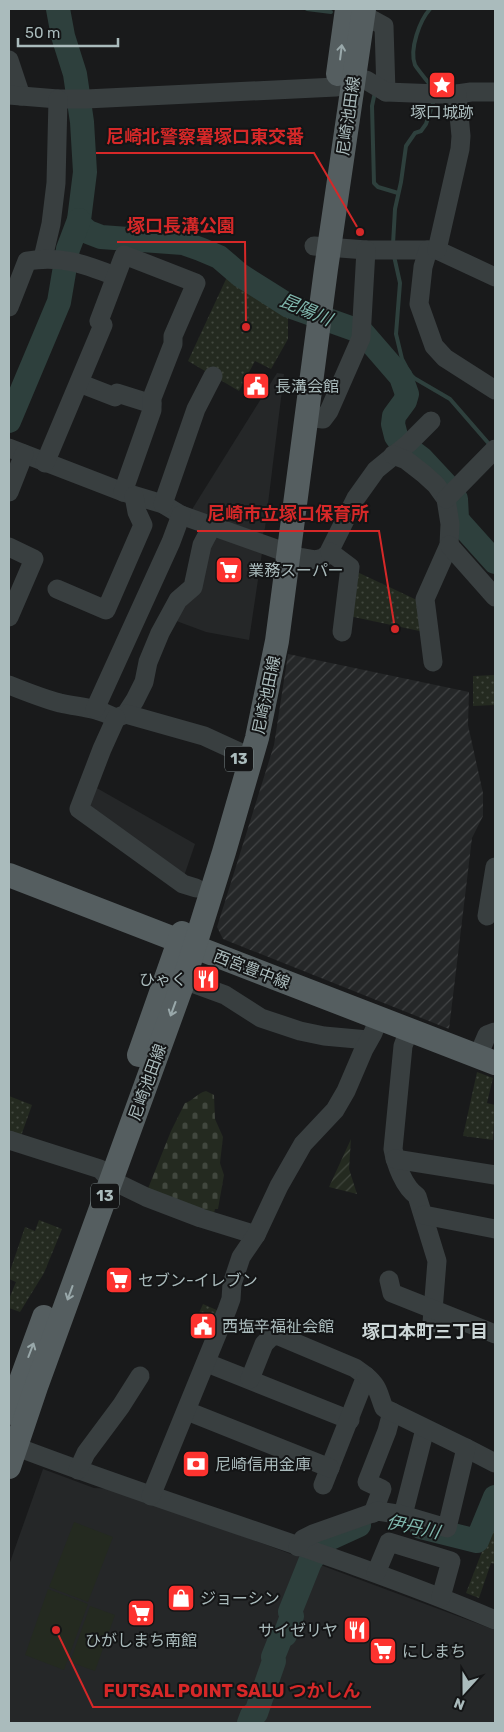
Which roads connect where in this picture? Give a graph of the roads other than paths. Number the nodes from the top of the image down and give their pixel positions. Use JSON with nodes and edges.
{"nodes":[{"id":1,"x":358,"y":12,"type":"edge"},
{"id":2,"x":9,"y":60,"type":"edge"},
{"id":3,"x":366,"y":86,"type":"junction"},
{"id":4,"x":495,"y":92,"type":"edge"},
{"id":5,"x":457,"y":94,"type":"junction"},
{"id":6,"x":15,"y":95,"type":"edge"},
{"id":7,"x":72,"y":99,"type":"junction"},
{"id":8,"x":322,"y":246,"type":"junction"},
{"id":9,"x":366,"y":250,"type":"junction"},
{"id":10,"x":433,"y":250,"type":"junction"},
{"id":11,"x":58,"y":260,"type":"junction"},
{"id":12,"x":115,"y":276,"type":"junction"},
{"id":13,"x":495,"y":278,"type":"edge"},
{"id":14,"x":9,"y":307,"type":"edge"},
{"id":15,"x":313,"y":317,"type":"junction"},
{"id":16,"x":214,"y":376,"type":"dead end"},
{"id":17,"x":79,"y":383,"type":"junction"},
{"id":18,"x":495,"y":390,"type":"edge"},
{"id":19,"x":152,"y":404,"type":"junction"},
{"id":20,"x":306,"y":417,"type":"junction"},
{"id":21,"x":431,"y":421,"type":"dead end"},
{"id":22,"x":400,"y":450,"type":"junction"},
{"id":23,"x":16,"y":451,"type":"edge"},
{"id":24,"x":494,"y":451,"type":"edge"},
{"id":25,"x":45,"y":463,"type":"junction"},
{"id":26,"x":9,"y":492,"type":"edge"},
{"id":27,"x":129,"y":494,"type":"junction"},
{"id":28,"x":450,"y":495,"type":"junction"},
{"id":29,"x":163,"y":504,"type":"junction"},
{"id":30,"x":181,"y":515,"type":"junction"},
{"id":31,"x":212,"y":526,"type":"junction"},
{"id":32,"x":449,"y":545,"type":"junction"},
{"id":33,"x":9,"y":547,"type":"edge"},
{"id":34,"x":282,"y":550,"type":"junction"},
{"id":35,"x":330,"y":552,"type":"junction"},
{"id":36,"x":57,"y":589,"type":"dead end"},
{"id":37,"x":495,"y":597,"type":"edge"},
{"id":38,"x":9,"y":616,"type":"edge"},
{"id":39,"x":342,"y":632,"type":"dead end"},
{"id":40,"x":433,"y":662,"type":"dead end"},
{"id":41,"x":9,"y":685,"type":"edge"},
{"id":42,"x":95,"y":709,"type":"junction"},
{"id":43,"x":121,"y":716,"type":"junction"},
{"id":44,"x":241,"y":753,"type":"junction"},
{"id":45,"x":495,"y":867,"type":"edge"},
{"id":46,"x":9,"y":875,"type":"edge"},
{"id":47,"x":196,"y":888,"type":"junction"},
{"id":48,"x":487,"y":916,"type":"dead end"},
{"id":49,"x":187,"y":944,"type":"junction"},
{"id":50,"x":184,"y":980,"type":"junction"},
{"id":51,"x":379,"y":1018,"type":"junction"},
{"id":52,"x":409,"y":1030,"type":"junction"},
{"id":53,"x":495,"y":1032,"type":"edge"},
{"id":54,"x":368,"y":1040,"type":"junction"},
{"id":55,"x":487,"y":1060,"type":"edge"},
{"id":56,"x":9,"y":1140,"type":"edge"},
{"id":57,"x":395,"y":1159,"type":"junction"},
{"id":58,"x":105,"y":1174,"type":"junction"},
{"id":59,"x":495,"y":1175,"type":"edge"},
{"id":60,"x":424,"y":1215,"type":"junction"},
{"id":61,"x":495,"y":1230,"type":"edge"},
{"id":62,"x":256,"y":1235,"type":"junction"},
{"id":63,"x":389,"y":1280,"type":"dead end"},
{"id":64,"x":433,"y":1316,"type":"junction"},
{"id":65,"x":493,"y":1328,"type":"edge"},
{"id":66,"x":207,"y":1363,"type":"junction"},
{"id":67,"x":140,"y":1376,"type":"dead end"},
{"id":68,"x":366,"y":1376,"type":"junction"},
{"id":69,"x":250,"y":1379,"type":"junction"},
{"id":70,"x":21,"y":1382,"type":"edge"},
{"id":71,"x":187,"y":1411,"type":"junction"},
{"id":72,"x":392,"y":1412,"type":"junction"},
{"id":73,"x":9,"y":1413,"type":"edge"},
{"id":74,"x":350,"y":1420,"type":"junction"},
{"id":75,"x":425,"y":1429,"type":"junction"},
{"id":76,"x":466,"y":1448,"type":"junction"},
{"id":77,"x":11,"y":1453,"type":"edge"},
{"id":78,"x":495,"y":1463,"type":"edge"},
{"id":79,"x":330,"y":1468,"type":"junction"},
{"id":80,"x":78,"y":1470,"type":"junction"},
{"id":81,"x":323,"y":1485,"type":"dead end"},
{"id":82,"x":152,"y":1496,"type":"junction"},
{"id":83,"x":373,"y":1513,"type":"junction"},
{"id":84,"x":403,"y":1515,"type":"junction"},
{"id":85,"x":302,"y":1548,"type":"junction"},
{"id":86,"x":376,"y":1574,"type":"junction"},
{"id":87,"x":441,"y":1597,"type":"junction"},
{"id":88,"x":495,"y":1620,"type":"edge"}],
"edges":[{"from":1,"to":3,"type":"main road","name":"尼崎池田線","number":"13"},
{"from":1,"to":3,"type":"street"},
{"from":2,"to":6,"type":"street"},
{"from":3,"to":5,"type":"street"},
{"from":3,"to":7,"type":"street"},
{"from":3,"to":8,"type":"main road","name":"尼崎池田線","number":"13"},
{"from":4,"to":5,"type":"street"},
{"from":5,"to":10,"type":"street"},
{"from":6,"to":7,"type":"street"},
{"from":7,"to":11,"type":"street"},
{"from":8,"to":9,"type":"street"},
{"from":8,"to":15,"type":"main road","name":"尼崎池田線","number":"13"},
{"from":9,"to":10,"type":"street"},
{"from":9,"to":20,"type":"street"},
{"from":10,"to":13,"type":"street"},
{"from":10,"to":18,"type":"street"},
{"from":11,"to":12,"type":"street"},
{"from":11,"to":14,"type":"street"},
{"from":12,"to":17,"type":"street"},
{"from":12,"to":19,"type":"street"},
{"from":15,"to":20,"type":"main road","name":"尼崎池田線","number":"13"},
{"from":15,"to":34,"type":"main road","name":"尼崎池田線","number":"13"},
{"from":16,"to":29,"type":"street"},
{"from":17,"to":19,"type":"street"},
{"from":17,"to":25,"type":"street"},
{"from":19,"to":27,"type":"street"},
{"from":20,"to":34,"type":"main road","name":"尼崎池田線","number":"13"},
{"from":21,"to":22,"type":"street"},
{"from":22,"to":28,"type":"street"},
{"from":22,"to":35,"type":"street"},
{"from":23,"to":25,"type":"street"},
{"from":23,"to":26,"type":"street"},
{"from":24,"to":28,"type":"street"},
{"from":25,"to":27,"type":"street"},
{"from":27,"to":29,"type":"street"},
{"from":27,"to":36,"type":"street"},
{"from":28,"to":32,"type":"street"},
{"from":29,"to":30,"type":"street"},
{"from":30,"to":31,"type":"street"},
{"from":30,"to":42,"type":"street"},
{"from":31,"to":34,"type":"street"},
{"from":31,"to":43,"type":"street"},
{"from":32,"to":37,"type":"street"},
{"from":32,"to":40,"type":"street"},
{"from":33,"to":38,"type":"street"},
{"from":34,"to":35,"type":"street"},
{"from":34,"to":44,"type":"main road","name":"尼崎池田線","number":"13"},
{"from":34,"to":49,"type":"main road","name":"尼崎池田線","number":"13"},
{"from":35,"to":39,"type":"street"},
{"from":41,"to":42,"type":"street"},
{"from":42,"to":43,"type":"street"},
{"from":43,"to":44,"type":"street"},
{"from":43,"to":47,"type":"street"},
{"from":44,"to":47,"type":"main road","name":"尼崎池田線","number":"13"},
{"from":45,"to":48,"type":"street"},
{"from":46,"to":49,"type":"main road","name":"西宮豊中線"},
{"from":47,"to":49,"type":"main road","name":"尼崎池田線","number":"13"},
{"from":49,"to":50,"type":"main road","name":"尼崎池田線","number":"13"},
{"from":49,"to":51,"type":"main road","name":"西宮豊中線"},
{"from":49,"to":58,"type":"main road","name":"尼崎池田線","number":"13"},
{"from":50,"to":54,"type":"street"},
{"from":50,"to":58,"type":"main road","name":"尼崎池田線","number":"13","one_way":true},
{"from":51,"to":52,"type":"main road","name":"西宮豊中線"},
{"from":51,"to":54,"type":"street"},
{"from":52,"to":55,"type":"main road","name":"西宮豊中線"},
{"from":52,"to":57,"type":"street"},
{"from":53,"to":55,"type":"street"},
{"from":54,"to":62,"type":"street"},
{"from":56,"to":58,"type":"street"},
{"from":57,"to":59,"type":"street"},
{"from":57,"to":60,"type":"street"},
{"from":58,"to":62,"type":"street"},
{"from":58,"to":70,"type":"main road","name":"尼崎池田線","number":"13"},
{"from":60,"to":61,"type":"street"},
{"from":60,"to":64,"type":"street"},
{"from":62,"to":66,"type":"street"},
{"from":63,"to":64,"type":"street"},
{"from":64,"to":65,"type":"street"},
{"from":66,"to":69,"type":"street"},
{"from":66,"to":71,"type":"street"},
{"from":67,"to":80,"type":"street"},
{"from":68,"to":69,"type":"street"},
{"from":68,"to":72,"type":"street"},
{"from":68,"to":74,"type":"street"},
{"from":69,"to":74,"type":"street"},
{"from":70,"to":73,"type":"main road","name":"尼崎池田線","number":"13"},
{"from":70,"to":77,"type":"main road","name":"尼崎池田線","number":"13"},
{"from":71,"to":79,"type":"street"},
{"from":71,"to":82,"type":"street"},
{"from":72,"to":75,"type":"street"},
{"from":72,"to":83,"type":"street"},
{"from":74,"to":79,"type":"street"},
{"from":75,"to":76,"type":"street"},
{"from":75,"to":84,"type":"street"},
{"from":76,"to":78,"type":"street"},
{"from":76,"to":84,"type":"street"},
{"from":77,"to":80,"type":"street"},
{"from":79,"to":81,"type":"street"},
{"from":80,"to":82,"type":"street"},
{"from":82,"to":85,"type":"street"},
{"from":83,"to":84,"type":"street"},
{"from":83,"to":85,"type":"street"},
{"from":85,"to":86,"type":"street"},
{"from":86,"to":87,"type":"street"},
{"from":86,"to":87,"type":"street"},
{"from":87,"to":88,"type":"street"}]}
